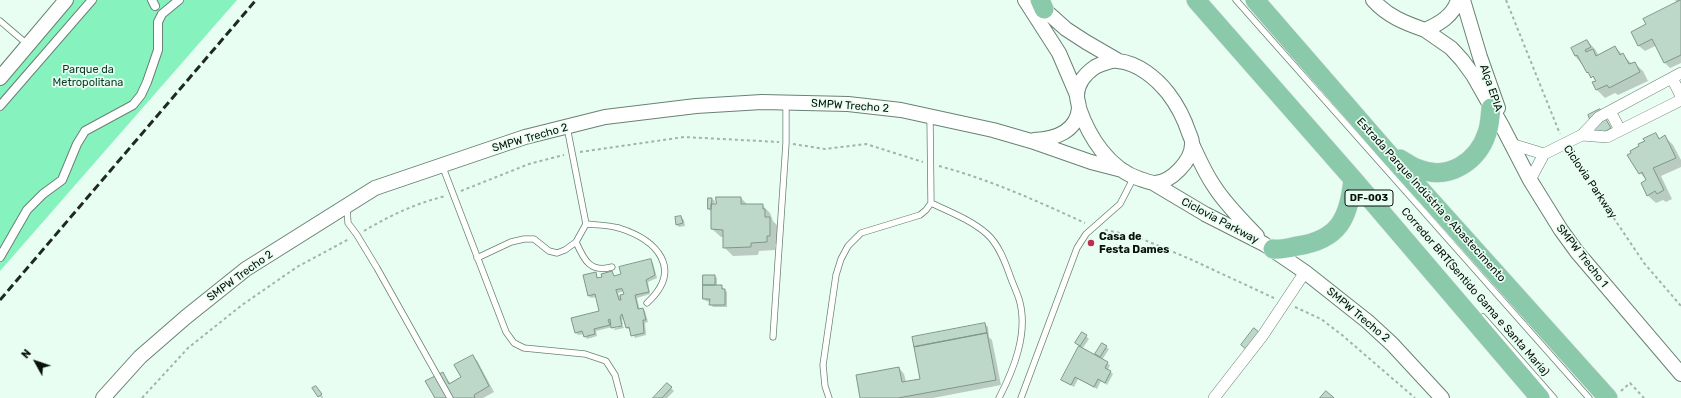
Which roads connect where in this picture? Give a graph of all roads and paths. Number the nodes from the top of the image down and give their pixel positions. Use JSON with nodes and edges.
{"nodes":[{"id":1,"x":66,"y":0,"type":"edge"},
{"id":2,"x":92,"y":0,"type":"edge"},
{"id":3,"x":179,"y":0,"type":"edge"},
{"id":4,"x":1025,"y":0,"type":"edge"},
{"id":5,"x":1196,"y":0,"type":"edge"},
{"id":6,"x":1236,"y":0,"type":"edge"},
{"id":7,"x":1255,"y":0,"type":"edge"},
{"id":8,"x":1373,"y":0,"type":"edge"},
{"id":9,"x":1458,"y":0,"type":"edge"},
{"id":10,"x":1463,"y":0,"type":"edge"},
{"id":11,"x":1506,"y":0,"type":"edge"},
{"id":12,"x":1039,"y":3,"type":"edge"},
{"id":13,"x":0,"y":21,"type":"edge"},
{"id":14,"x":1425,"y":30,"type":"junction"},
{"id":15,"x":29,"y":45,"type":"junction"},
{"id":16,"x":1118,"y":60,"type":"junction"},
{"id":17,"x":1676,"y":76,"type":"edge"},
{"id":18,"x":0,"y":78,"type":"edge"},
{"id":19,"x":1681,"y":96,"type":"edge"},
{"id":20,"x":1681,"y":100,"type":"edge"},
{"id":21,"x":786,"y":102,"type":"junction"},
{"id":22,"x":1078,"y":102,"type":"junction"},
{"id":23,"x":0,"y":106,"type":"edge"},
{"id":24,"x":1491,"y":108,"type":"junction"},
{"id":25,"x":1610,"y":111,"type":"junction"},
{"id":26,"x":930,"y":116,"type":"junction"},
{"id":27,"x":567,"y":126,"type":"junction"},
{"id":28,"x":1502,"y":126,"type":"junction"},
{"id":29,"x":1620,"y":130,"type":"junction"},
{"id":30,"x":1582,"y":135,"type":"junction"},
{"id":31,"x":1031,"y":141,"type":"junction"},
{"id":32,"x":1192,"y":144,"type":"junction"},
{"id":33,"x":1511,"y":144,"type":"junction"},
{"id":34,"x":1564,"y":144,"type":"junction"},
{"id":35,"x":1388,"y":152,"type":"junction"},
{"id":36,"x":1544,"y":154,"type":"junction"},
{"id":37,"x":442,"y":165,"type":"junction"},
{"id":38,"x":1128,"y":174,"type":"junction"},
{"id":39,"x":1352,"y":179,"type":"junction"},
{"id":40,"x":1530,"y":180,"type":"junction"},
{"id":41,"x":1153,"y":183,"type":"junction"},
{"id":42,"x":931,"y":203,"type":"junction"},
{"id":43,"x":346,"y":205,"type":"junction"},
{"id":44,"x":586,"y":224,"type":"junction"},
{"id":45,"x":576,"y":242,"type":"junction"},
{"id":46,"x":1268,"y":246,"type":"junction"},
{"id":47,"x":0,"y":257,"type":"edge"},
{"id":48,"x":477,"y":258,"type":"junction"},
{"id":49,"x":612,"y":267,"type":"dead end"},
{"id":50,"x":1305,"y":272,"type":"junction"},
{"id":51,"x":647,"y":303,"type":"dead end"},
{"id":52,"x":1681,"y":306,"type":"edge"},
{"id":53,"x":1480,"y":314,"type":"dead end"},
{"id":54,"x":773,"y":338,"type":"dead end"},
{"id":55,"x":1681,"y":374,"type":"edge"},
{"id":56,"x":1613,"y":395,"type":"edge"},
{"id":57,"x":103,"y":398,"type":"edge"},
{"id":58,"x":450,"y":398,"type":"edge"},
{"id":59,"x":621,"y":398,"type":"edge"},
{"id":60,"x":829,"y":398,"type":"edge"},
{"id":61,"x":999,"y":398,"type":"edge"},
{"id":62,"x":1021,"y":398,"type":"edge"},
{"id":63,"x":1214,"y":398,"type":"edge"},
{"id":64,"x":1442,"y":398,"type":"edge"},
{"id":65,"x":1540,"y":398,"type":"edge"},
{"id":66,"x":1554,"y":398,"type":"edge"},
{"id":67,"x":1589,"y":398,"type":"edge"},
{"id":68,"x":1644,"y":398,"type":"edge"}],
"edges":[{"from":1,"to":15,"type":"street"},
{"from":2,"to":23,"type":"street"},
{"from":3,"to":47,"type":"street"},
{"from":4,"to":22,"type":"street"},
{"from":5,"to":39,"type":"highway","number":"DF-003"},
{"from":6,"to":67,"type":"lane"},
{"from":7,"to":35,"type":"highway","name":"Estrada Parque Indústria e Abastecimento"},
{"from":8,"to":14,"type":"street","name":"Alça EPIA"},
{"from":9,"to":14,"type":"street"},
{"from":10,"to":28,"type":"street","name":"Alça EPIA"},
{"from":11,"to":34,"type":"path","name":"Ciclovia Parkway"},
{"from":12,"to":16,"type":"street"},
{"from":13,"to":15,"type":"lane"},
{"from":14,"to":24,"type":"street","name":"Alça EPIA"},
{"from":15,"to":18,"type":"street"},
{"from":16,"to":22,"type":"street"},
{"from":16,"to":32,"type":"street"},
{"from":17,"to":19,"type":"street"},
{"from":17,"to":25,"type":"street"},
{"from":20,"to":29,"type":"street"},
{"from":21,"to":26,"type":"street","name":"SMPW Trecho 2"},
{"from":21,"to":27,"type":"street","name":"SMPW Trecho 2"},
{"from":21,"to":54,"type":"lane"},
{"from":22,"to":31,"type":"street"},
{"from":22,"to":38,"type":"street"},
{"from":24,"to":28,"type":"street","name":"Alça EPIA"},
{"from":24,"to":35,"type":"highway"},
{"from":25,"to":29,"type":"street"},
{"from":25,"to":30,"type":"street"},
{"from":26,"to":31,"type":"street","name":"SMPW Trecho 2"},
{"from":26,"to":42,"type":"lane"},
{"from":27,"to":37,"type":"street","name":"SMPW Trecho 2"},
{"from":27,"to":44,"type":"lane"},
{"from":28,"to":33,"type":"street","name":"SMPW Trecho 1"},
{"from":29,"to":30,"type":"street"},
{"from":30,"to":34,"type":"street"},
{"from":31,"to":38,"type":"street"},
{"from":32,"to":41,"type":"street"},
{"from":32,"to":46,"type":"street","name":"Ciclovia Parkway"},
{"from":33,"to":36,"type":"street"},
{"from":33,"to":40,"type":"street","name":"SMPW Trecho 1"},
{"from":34,"to":36,"type":"street"},
{"from":34,"to":52,"type":"path","name":"Ciclovia Parkway"},
{"from":35,"to":56,"type":"highway","name":"Estrada Parque Indústria e Abastecimento"},
{"from":36,"to":40,"type":"street"},
{"from":37,"to":43,"type":"street","name":"SMPW Trecho 2"},
{"from":37,"to":48,"type":"lane"},
{"from":38,"to":41,"type":"street"},
{"from":38,"to":62,"type":"lane"},
{"from":39,"to":46,"type":"highway"},
{"from":39,"to":65,"type":"highway","number":"DF-003"},
{"from":40,"to":55,"type":"street","name":"SMPW Trecho 1"},
{"from":41,"to":46,"type":"street","name":"Ciclovia Parkway"},
{"from":42,"to":60,"type":"lane"},
{"from":42,"to":61,"type":"lane"},
{"from":43,"to":57,"type":"street","name":"SMPW Trecho 2"},
{"from":43,"to":58,"type":"lane"},
{"from":44,"to":45,"type":"lane"},
{"from":44,"to":51,"type":"lane"},
{"from":45,"to":48,"type":"lane"},
{"from":45,"to":49,"type":"lane"},
{"from":46,"to":50,"type":"street","name":"SMPW Trecho 2"},
{"from":48,"to":59,"type":"lane"},
{"from":50,"to":63,"type":"street"},
{"from":50,"to":64,"type":"street","name":"SMPW Trecho 2"},
{"from":53,"to":66,"type":"lane","name":"Corredor BRT(Sentido Gama e Santa Maria)"},
{"from":56,"to":68,"type":"path"}]}
